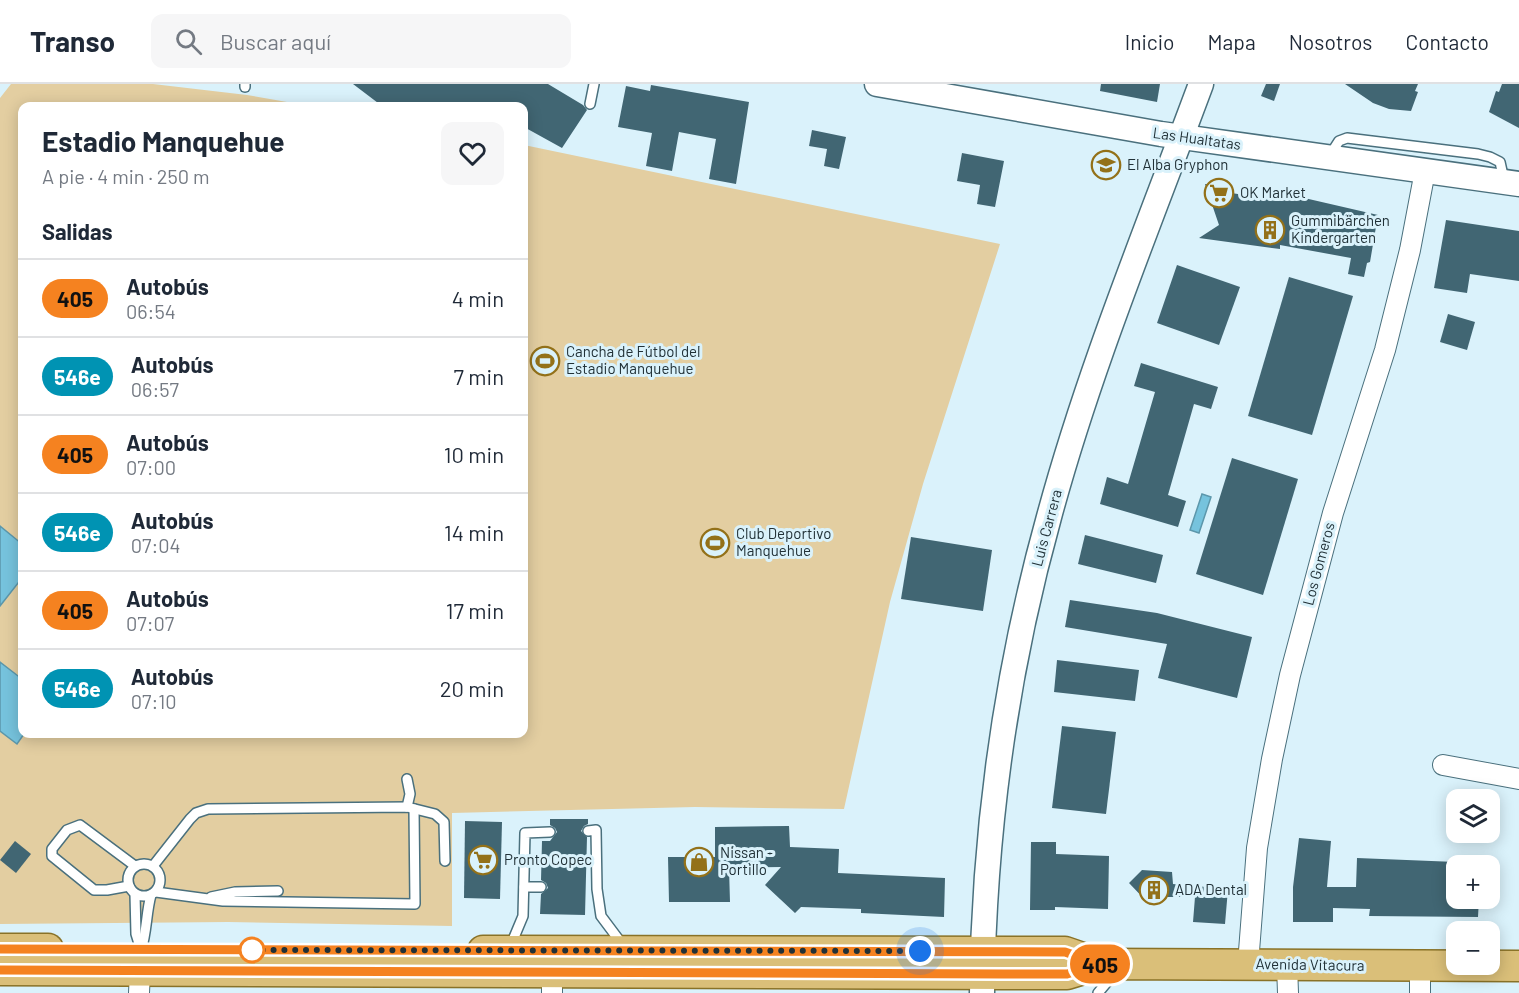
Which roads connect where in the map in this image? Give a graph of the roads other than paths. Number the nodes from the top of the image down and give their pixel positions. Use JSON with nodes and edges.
{"nodes":[{"id":1,"x":594,"y":84,"type":"edge"},
{"id":2,"x":1201,"y":84,"type":"edge"},
{"id":3,"x":887,"y":85,"type":"edge"},
{"id":4,"x":590,"y":104,"type":"dead end"},
{"id":5,"x":1181,"y":137,"type":"junction"},
{"id":6,"x":1329,"y":158,"type":"junction"},
{"id":7,"x":1425,"y":171,"type":"junction"},
{"id":8,"x":1511,"y":183,"type":"edge"},
{"id":9,"x":1443,"y":765,"type":"dead end"},
{"id":10,"x":407,"y":779,"type":"dead end"},
{"id":11,"x":1519,"y":779,"type":"edge"},
{"id":12,"x":411,"y":808,"type":"junction"},
{"id":13,"x":588,"y":831,"type":"dead end"},
{"id":14,"x":550,"y":832,"type":"dead end"},
{"id":15,"x":446,"y":861,"type":"dead end"},
{"id":16,"x":135,"y":866,"type":"junction"},
{"id":17,"x":153,"y":866,"type":"junction"},
{"id":18,"x":129,"y":886,"type":"junction"},
{"id":19,"x":524,"y":887,"type":"junction"},
{"id":20,"x":541,"y":887,"type":"dead end"},
{"id":21,"x":585,"y":888,"type":"dead end"},
{"id":22,"x":597,"y":889,"type":"junction"},
{"id":23,"x":278,"y":891,"type":"dead end"},
{"id":24,"x":153,"y":893,"type":"junction"},
{"id":25,"x":135,"y":894,"type":"junction"},
{"id":26,"x":203,"y":899,"type":"junction"},
{"id":27,"x":0,"y":949,"type":"edge"},
{"id":28,"x":508,"y":951,"type":"junction"},
{"id":29,"x":627,"y":951,"type":"junction"},
{"id":30,"x":1248,"y":964,"type":"junction"},
{"id":31,"x":1519,"y":966,"type":"edge"},
{"id":32,"x":0,"y":970,"type":"edge"},
{"id":33,"x":140,"y":971,"type":"edge"},
{"id":34,"x":982,"y":973,"type":"edge"},
{"id":35,"x":1107,"y":974,"type":"edge"},
{"id":36,"x":1288,"y":979,"type":"edge"},
{"id":37,"x":1420,"y":980,"type":"edge"},
{"id":38,"x":552,"y":982,"type":"edge"}],
"edges":[{"from":1,"to":4,"type":"lane"},
{"from":2,"to":5,"type":"street","name":"Luis Carrera"},
{"from":3,"to":5,"type":"street","name":"Las Hualtatas"},
{"from":5,"to":6,"type":"street","name":"Las Hualtatas"},
{"from":5,"to":34,"type":"street","name":"Luis Carrera"},
{"from":6,"to":7,"type":"street","name":"Las Hualtatas"},
{"from":6,"to":8,"type":"lane"},
{"from":7,"to":8,"type":"street","name":"Las Hualtatas"},
{"from":7,"to":30,"type":"street","name":"Los Gomeros"},
{"from":9,"to":11,"type":"street"},
{"from":10,"to":12,"type":"lane"},
{"from":12,"to":15,"type":"lane"},
{"from":12,"to":17,"type":"lane"},
{"from":12,"to":26,"type":"lane"},
{"from":13,"to":22,"type":"lane"},
{"from":14,"to":19,"type":"lane"},
{"from":16,"to":17,"type":"lane"},
{"from":16,"to":18,"type":"lane"},
{"from":16,"to":18,"type":"lane"},
{"from":17,"to":24,"type":"lane"},
{"from":18,"to":25,"type":"lane"},
{"from":19,"to":20,"type":"lane"},
{"from":19,"to":28,"type":"lane"},
{"from":21,"to":22,"type":"lane"},
{"from":22,"to":29,"type":"lane"},
{"from":23,"to":26,"type":"lane"},
{"from":24,"to":25,"type":"lane"},
{"from":24,"to":26,"type":"lane"},
{"from":24,"to":33,"type":"lane"},
{"from":25,"to":33,"type":"lane"},
{"from":27,"to":33,"type":"main road","name":"Avenida Vitacura"},
{"from":28,"to":29,"type":"main road","name":"Avenida Vitacura"},
{"from":28,"to":33,"type":"main road","name":"Avenida Vitacura"},
{"from":29,"to":34,"type":"main road","name":"Avenida Vitacura"},
{"from":30,"to":35,"type":"main road","name":"Avenida Vitacura"},
{"from":30,"to":36,"type":"main road","name":"Avenida Vitacura"},
{"from":31,"to":37,"type":"main road","name":"Avenida Vitacura"},
{"from":32,"to":33,"type":"main road","name":"Avenida Vitacura"},
{"from":33,"to":38,"type":"main road","name":"Avenida Vitacura"},
{"from":34,"to":35,"type":"main road","name":"Avenida Vitacura"},
{"from":34,"to":38,"type":"main road","name":"Avenida Vitacura"},
{"from":36,"to":37,"type":"main road","name":"Avenida Vitacura"}]}
